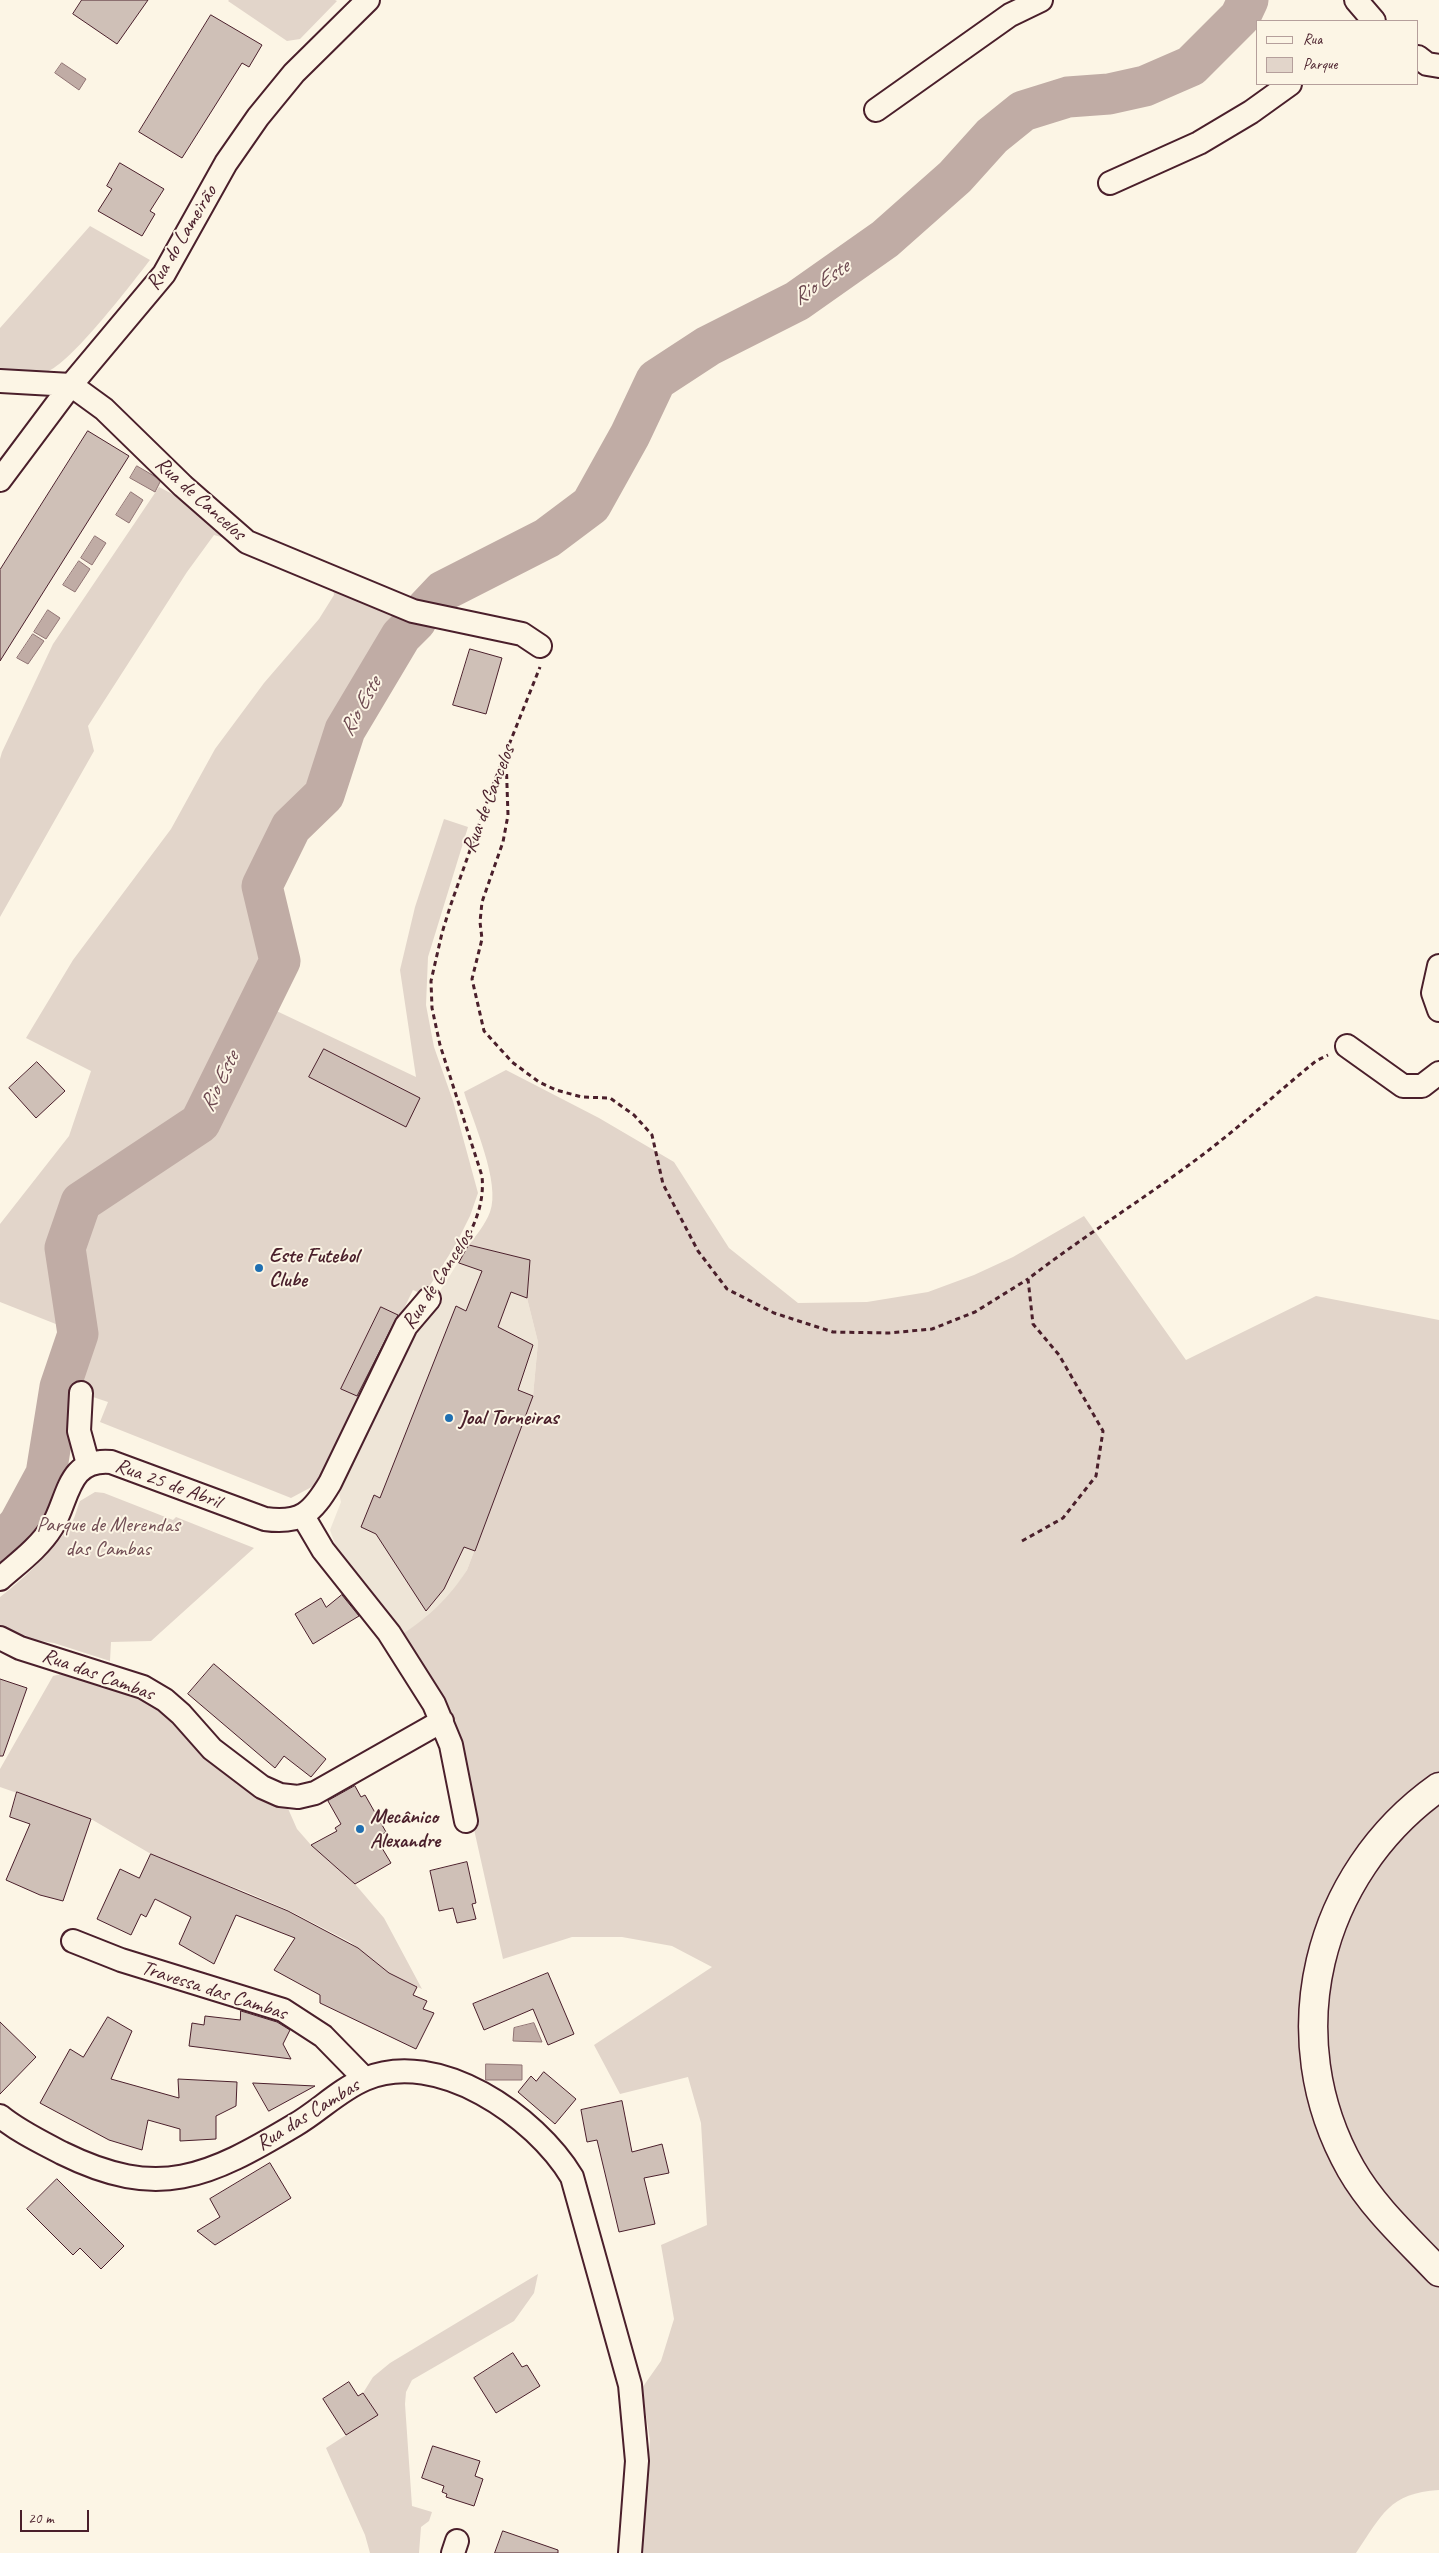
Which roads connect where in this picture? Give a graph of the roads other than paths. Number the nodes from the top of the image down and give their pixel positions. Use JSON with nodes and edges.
{"nodes":[{"id":1,"x":368,"y":0,"type":"edge"},
{"id":2,"x":1041,"y":0,"type":"edge"},
{"id":3,"x":1356,"y":0,"type":"edge"},
{"id":4,"x":1370,"y":20,"type":"edge"},
{"id":5,"x":1419,"y":59,"type":"edge"},
{"id":6,"x":1439,"y":66,"type":"edge"},
{"id":7,"x":1289,"y":85,"type":"edge"},
{"id":8,"x":876,"y":110,"type":"dead end"},
{"id":9,"x":1110,"y":183,"type":"dead end"},
{"id":10,"x":0,"y":381,"type":"edge"},
{"id":11,"x":71,"y":385,"type":"junction"},
{"id":12,"x":0,"y":480,"type":"edge"},
{"id":13,"x":540,"y":646,"type":"road end"},
{"id":14,"x":1439,"y":966,"type":"edge"},
{"id":15,"x":1439,"y":1010,"type":"edge"},
{"id":16,"x":1347,"y":1046,"type":"road end"},
{"id":17,"x":1439,"y":1073,"type":"edge"},
{"id":18,"x":429,"y":1299,"type":"road end"},
{"id":19,"x":81,"y":1393,"type":"dead end"},
{"id":20,"x":88,"y":1464,"type":"junction"},
{"id":21,"x":303,"y":1516,"type":"junction"},
{"id":22,"x":0,"y":1579,"type":"edge"},
{"id":23,"x":0,"y":1638,"type":"edge"},
{"id":24,"x":442,"y":1721,"type":"junction"},
{"id":25,"x":1439,"y":1788,"type":"edge"},
{"id":26,"x":466,"y":1821,"type":"dead end"},
{"id":27,"x":73,"y":1940,"type":"dead end"},
{"id":28,"x":365,"y":2079,"type":"junction"},
{"id":29,"x":0,"y":2116,"type":"edge"},
{"id":30,"x":1439,"y":2272,"type":"edge"},
{"id":31,"x":630,"y":2553,"type":"edge"}],
"edges":[{"from":1,"to":11,"type":"street","name":"Rua do Lameirão"},
{"from":2,"to":8,"type":"street"},
{"from":3,"to":4,"type":"street"},
{"from":5,"to":6,"type":"street"},
{"from":7,"to":9,"type":"street"},
{"from":10,"to":11,"type":"street"},
{"from":11,"to":12,"type":"street","name":"Rua do Lameirão"},
{"from":11,"to":13,"type":"street","name":"Rua de Cancelos"},
{"from":14,"to":15,"type":"street"},
{"from":16,"to":17,"type":"street"},
{"from":18,"to":21,"type":"street","name":"Rua de Cancelos"},
{"from":19,"to":20,"type":"street"},
{"from":20,"to":21,"type":"street","name":"Rua 25 de Abril"},
{"from":20,"to":22,"type":"street","name":"Rua 25 de Abril"},
{"from":21,"to":24,"type":"street"},
{"from":23,"to":24,"type":"street","name":"Rua das Cambas"},
{"from":24,"to":26,"type":"street"},
{"from":25,"to":30,"type":"main road"},
{"from":27,"to":28,"type":"street","name":"Travessa das Cambas"},
{"from":28,"to":29,"type":"street","name":"Rua das Cambas"},
{"from":28,"to":31,"type":"street","name":"Rua das Cambas"}]}
